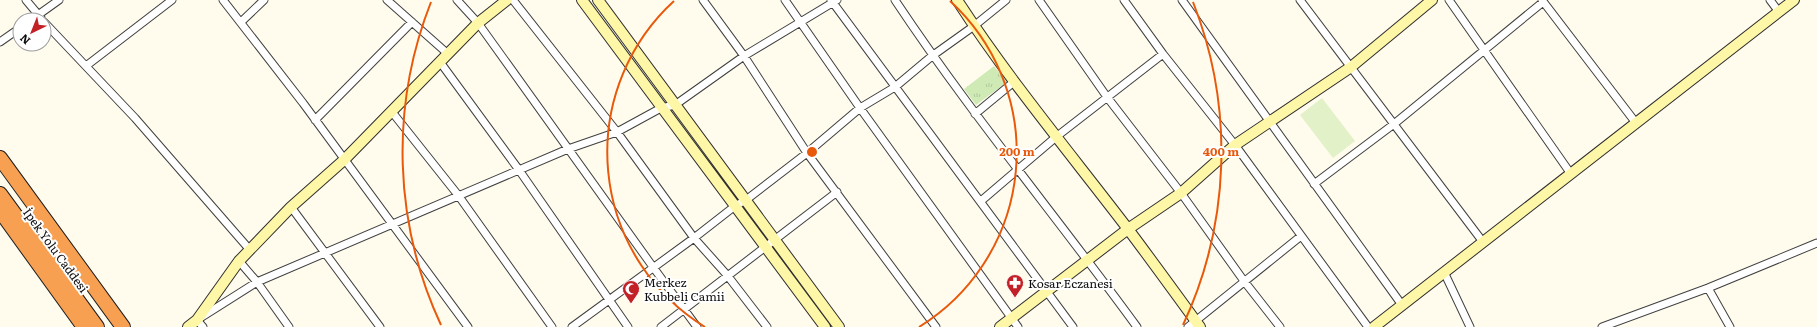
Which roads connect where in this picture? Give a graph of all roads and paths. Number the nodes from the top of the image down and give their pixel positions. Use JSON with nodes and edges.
{"nodes":[{"id":1,"x":26,"y":0,"type":"edge"},
{"id":2,"x":59,"y":0,"type":"edge"},
{"id":3,"x":172,"y":0,"type":"edge"},
{"id":4,"x":223,"y":0,"type":"edge"},
{"id":5,"x":264,"y":0,"type":"edge"},
{"id":6,"x":387,"y":0,"type":"edge"},
{"id":7,"x":457,"y":0,"type":"edge"},
{"id":8,"x":507,"y":0,"type":"edge"},
{"id":9,"x":513,"y":0,"type":"edge"},
{"id":10,"x":582,"y":0,"type":"edge"},
{"id":11,"x":598,"y":0,"type":"edge"},
{"id":12,"x":703,"y":0,"type":"edge"},
{"id":13,"x":785,"y":0,"type":"edge"},
{"id":14,"x":894,"y":0,"type":"edge"},
{"id":15,"x":957,"y":0,"type":"edge"},
{"id":16,"x":1006,"y":0,"type":"edge"},
{"id":17,"x":1039,"y":0,"type":"edge"},
{"id":18,"x":1124,"y":0,"type":"edge"},
{"id":19,"x":1182,"y":0,"type":"edge"},
{"id":20,"x":1300,"y":0,"type":"edge"},
{"id":21,"x":1432,"y":0,"type":"edge"},
{"id":22,"x":1449,"y":0,"type":"edge"},
{"id":23,"x":1770,"y":0,"type":"edge"},
{"id":24,"x":1794,"y":0,"type":"edge"},
{"id":25,"x":834,"y":1,"type":"edge"},
{"id":26,"x":1543,"y":1,"type":"edge"},
{"id":27,"x":35,"y":12,"type":"edge"},
{"id":28,"x":48,"y":12,"type":"edge"},
{"id":29,"x":1779,"y":12,"type":"junction"},
{"id":30,"x":801,"y":21,"type":"junction"},
{"id":31,"x":241,"y":22,"type":"junction"},
{"id":32,"x":412,"y":22,"type":"junction"},
{"id":33,"x":478,"y":23,"type":"junction"},
{"id":34,"x":974,"y":26,"type":"junction"},
{"id":35,"x":52,"y":30,"type":"edge"},
{"id":36,"x":12,"y":34,"type":"edge"},
{"id":37,"x":0,"y":42,"type":"edge"},
{"id":38,"x":1484,"y":51,"type":"junction"},
{"id":39,"x":448,"y":54,"type":"junction"},
{"id":40,"x":1163,"y":54,"type":"junction"},
{"id":41,"x":744,"y":56,"type":"junction"},
{"id":42,"x":932,"y":56,"type":"junction"},
{"id":43,"x":440,"y":62,"type":"junction"},
{"id":44,"x":86,"y":66,"type":"junction"},
{"id":45,"x":1350,"y":67,"type":"junction"},
{"id":46,"x":1015,"y":82,"type":"junction"},
{"id":47,"x":895,"y":87,"type":"junction"},
{"id":48,"x":1107,"y":97,"type":"junction"},
{"id":49,"x":675,"y":105,"type":"junction"},
{"id":50,"x":661,"y":108,"type":"junction"},
{"id":51,"x":860,"y":108,"type":"junction"},
{"id":52,"x":392,"y":112,"type":"junction"},
{"id":53,"x":975,"y":114,"type":"junction"},
{"id":54,"x":315,"y":120,"type":"junction"},
{"id":55,"x":1269,"y":123,"type":"junction"},
{"id":56,"x":1636,"y":123,"type":"junction"},
{"id":57,"x":1394,"y":124,"type":"junction"},
{"id":58,"x":617,"y":132,"type":"junction"},
{"id":59,"x":1056,"y":137,"type":"junction"},
{"id":60,"x":1235,"y":144,"type":"junction"},
{"id":61,"x":568,"y":149,"type":"junction"},
{"id":62,"x":807,"y":153,"type":"junction"},
{"id":63,"x":0,"y":158,"type":"edge"},
{"id":64,"x":344,"y":160,"type":"junction"},
{"id":65,"x":519,"y":170,"type":"junction"},
{"id":66,"x":1017,"y":170,"type":"junction"},
{"id":67,"x":0,"y":173,"type":"edge"},
{"id":68,"x":1571,"y":174,"type":"junction"},
{"id":69,"x":1314,"y":184,"type":"junction"},
{"id":70,"x":837,"y":192,"type":"junction"},
{"id":71,"x":1181,"y":193,"type":"junction"},
{"id":72,"x":0,"y":194,"type":"edge"},
{"id":73,"x":458,"y":196,"type":"junction"},
{"id":74,"x":746,"y":200,"type":"junction"},
{"id":75,"x":981,"y":201,"type":"junction"},
{"id":76,"x":735,"y":206,"type":"junction"},
{"id":77,"x":292,"y":207,"type":"junction"},
{"id":78,"x":0,"y":210,"type":"edge"},
{"id":79,"x":391,"y":224,"type":"junction"},
{"id":80,"x":1128,"y":229,"type":"junction"},
{"id":81,"x":1301,"y":236,"type":"junction"},
{"id":82,"x":694,"y":238,"type":"junction"},
{"id":83,"x":1483,"y":242,"type":"junction"},
{"id":84,"x":1817,"y":243,"type":"edge"},
{"id":85,"x":771,"y":244,"type":"junction"},
{"id":86,"x":250,"y":250,"type":"junction"},
{"id":87,"x":326,"y":253,"type":"junction"},
{"id":88,"x":1088,"y":260,"type":"junction"},
{"id":89,"x":239,"y":261,"type":"junction"},
{"id":90,"x":652,"y":267,"type":"junction"},
{"id":91,"x":1444,"y":272,"type":"junction"},
{"id":92,"x":727,"y":275,"type":"junction"},
{"id":93,"x":1244,"y":281,"type":"junction"},
{"id":94,"x":257,"y":282,"type":"junction"},
{"id":95,"x":1708,"y":288,"type":"junction"},
{"id":96,"x":1047,"y":291,"type":"junction"},
{"id":97,"x":609,"y":300,"type":"junction"},
{"id":98,"x":1402,"y":305,"type":"junction"},
{"id":99,"x":684,"y":309,"type":"junction"},
{"id":100,"x":1015,"y":323,"type":"edge"},
{"id":101,"x":200,"y":324,"type":"edge"},
{"id":102,"x":1194,"y":325,"type":"edge"},
{"id":103,"x":84,"y":327,"type":"edge"},
{"id":104,"x":97,"y":327,"type":"edge"},
{"id":105,"x":112,"y":327,"type":"edge"},
{"id":106,"x":122,"y":327,"type":"edge"},
{"id":107,"x":188,"y":327,"type":"edge"},
{"id":108,"x":289,"y":327,"type":"edge"},
{"id":109,"x":380,"y":327,"type":"edge"},
{"id":110,"x":468,"y":327,"type":"edge"},
{"id":111,"x":552,"y":327,"type":"edge"},
{"id":112,"x":572,"y":327,"type":"edge"},
{"id":113,"x":628,"y":327,"type":"edge"},
{"id":114,"x":661,"y":327,"type":"edge"},
{"id":115,"x":697,"y":327,"type":"edge"},
{"id":116,"x":767,"y":327,"type":"edge"},
{"id":117,"x":826,"y":327,"type":"edge"},
{"id":118,"x":839,"y":327,"type":"edge"},
{"id":119,"x":936,"y":327,"type":"edge"},
{"id":120,"x":1000,"y":327,"type":"edge"},
{"id":121,"x":1073,"y":327,"type":"edge"},
{"id":122,"x":1137,"y":327,"type":"edge"},
{"id":123,"x":1280,"y":327,"type":"edge"},
{"id":124,"x":1368,"y":327,"type":"edge"},
{"id":125,"x":1374,"y":327,"type":"edge"},
{"id":126,"x":1470,"y":327,"type":"edge"},
{"id":127,"x":1602,"y":327,"type":"edge"},
{"id":128,"x":1730,"y":327,"type":"edge"}],
"edges":[{"from":1,"to":27,"type":"street"},
{"from":2,"to":28,"type":"street"},
{"from":3,"to":44,"type":"street"},
{"from":4,"to":31,"type":"street"},
{"from":5,"to":31,"type":"street"},
{"from":6,"to":32,"type":"street"},
{"from":7,"to":33,"type":"street"},
{"from":8,"to":33,"type":"street"},
{"from":9,"to":58,"type":"street"},
{"from":10,"to":50,"type":"street"},
{"from":11,"to":49,"type":"street"},
{"from":12,"to":41,"type":"street"},
{"from":13,"to":30,"type":"street"},
{"from":14,"to":42,"type":"street"},
{"from":15,"to":34,"type":"street"},
{"from":16,"to":34,"type":"street"},
{"from":17,"to":48,"type":"street"},
{"from":18,"to":40,"type":"street"},
{"from":19,"to":55,"type":"street"},
{"from":20,"to":45,"type":"street"},
{"from":21,"to":45,"type":"street"},
{"from":22,"to":38,"type":"street"},
{"from":23,"to":29,"type":"street"},
{"from":24,"to":29,"type":"street"},
{"from":25,"to":30,"type":"street"},
{"from":25,"to":47,"type":"street"},
{"from":26,"to":38,"type":"street"},
{"from":26,"to":56,"type":"street"},
{"from":29,"to":56,"type":"street"},
{"from":30,"to":41,"type":"street"},
{"from":30,"to":51,"type":"street"},
{"from":31,"to":54,"type":"street"},
{"from":32,"to":39,"type":"street"},
{"from":32,"to":54,"type":"street"},
{"from":33,"to":39,"type":"street"},
{"from":33,"to":61,"type":"street"},
{"from":34,"to":42,"type":"street"},
{"from":34,"to":46,"type":"street"},
{"from":35,"to":44,"type":"street"},
{"from":36,"to":37,"type":"street"},
{"from":38,"to":57,"type":"street"},
{"from":38,"to":68,"type":"street"},
{"from":39,"to":43,"type":"street"},
{"from":40,"to":48,"type":"street"},
{"from":40,"to":60,"type":"street"},
{"from":41,"to":49,"type":"street"},
{"from":41,"to":62,"type":"street"},
{"from":42,"to":47,"type":"street"},
{"from":42,"to":53,"type":"street"},
{"from":43,"to":52,"type":"street"},
{"from":43,"to":65,"type":"street"},
{"from":44,"to":86,"type":"street"},
{"from":45,"to":55,"type":"street"},
{"from":45,"to":57,"type":"street"},
{"from":46,"to":53,"type":"street"},
{"from":46,"to":59,"type":"street"},
{"from":47,"to":51,"type":"street"},
{"from":47,"to":75,"type":"street"},
{"from":48,"to":59,"type":"street"},
{"from":48,"to":71,"type":"street"},
{"from":49,"to":50,"type":"street"},
{"from":49,"to":74,"type":"street"},
{"from":50,"to":58,"type":"street"},
{"from":50,"to":76,"type":"street"},
{"from":51,"to":62,"type":"street"},
{"from":51,"to":100,"type":"street"},
{"from":52,"to":64,"type":"street"},
{"from":52,"to":73,"type":"street"},
{"from":53,"to":66,"type":"street"},
{"from":54,"to":64,"type":"street"},
{"from":55,"to":60,"type":"street"},
{"from":55,"to":69,"type":"street"},
{"from":56,"to":68,"type":"street"},
{"from":57,"to":69,"type":"street"},
{"from":57,"to":83,"type":"street"},
{"from":58,"to":61,"type":"street"},
{"from":58,"to":82,"type":"street"},
{"from":59,"to":66,"type":"street"},
{"from":59,"to":80,"type":"street"},
{"from":60,"to":71,"type":"street"},
{"from":60,"to":81,"type":"street"},
{"from":61,"to":65,"type":"street"},
{"from":61,"to":90,"type":"street"},
{"from":62,"to":70,"type":"street"},
{"from":62,"to":74,"type":"street"},
{"from":63,"to":106,"type":"highway"},
{"from":64,"to":77,"type":"street"},
{"from":64,"to":79,"type":"street"},
{"from":65,"to":73,"type":"street"},
{"from":65,"to":97,"type":"street"},
{"from":66,"to":75,"type":"street"},
{"from":66,"to":88,"type":"street"},
{"from":67,"to":105,"type":"highway","name":"İpek Yolu Caddesi"},
{"from":68,"to":83,"type":"street"},
{"from":69,"to":98,"type":"street"},
{"from":70,"to":85,"type":"street"},
{"from":70,"to":119,"type":"street"},
{"from":71,"to":80,"type":"street"},
{"from":71,"to":93,"type":"street"},
{"from":72,"to":104,"type":"highway","name":"İpek Yolu Caddesi"},
{"from":73,"to":79,"type":"street"},
{"from":73,"to":111,"type":"street"},
{"from":74,"to":76,"type":"street"},
{"from":74,"to":85,"type":"street"},
{"from":75,"to":96,"type":"street"},
{"from":76,"to":82,"type":"street"},
{"from":76,"to":85,"type":"street"},
{"from":77,"to":86,"type":"street"},
{"from":77,"to":87,"type":"street"},
{"from":78,"to":103,"type":"highway"},
{"from":79,"to":87,"type":"street"},
{"from":79,"to":110,"type":"street"},
{"from":80,"to":88,"type":"street"},
{"from":80,"to":102,"type":"street"},
{"from":81,"to":93,"type":"street"},
{"from":81,"to":124,"type":"street"},
{"from":82,"to":90,"type":"street"},
{"from":82,"to":92,"type":"street"},
{"from":83,"to":91,"type":"street"},
{"from":84,"to":95,"type":"street"},
{"from":85,"to":92,"type":"street"},
{"from":85,"to":117,"type":"street"},
{"from":85,"to":118,"type":"street"},
{"from":86,"to":89,"type":"street"},
{"from":87,"to":94,"type":"street"},
{"from":87,"to":109,"type":"street"},
{"from":88,"to":96,"type":"street"},
{"from":88,"to":122,"type":"street"},
{"from":89,"to":94,"type":"street"},
{"from":89,"to":101,"type":"street"},
{"from":90,"to":97,"type":"street"},
{"from":90,"to":99,"type":"street"},
{"from":91,"to":98,"type":"street"},
{"from":91,"to":126,"type":"street"},
{"from":92,"to":99,"type":"street"},
{"from":92,"to":116,"type":"street"},
{"from":93,"to":102,"type":"street"},
{"from":93,"to":123,"type":"street"},
{"from":94,"to":101,"type":"street"},
{"from":94,"to":108,"type":"street"},
{"from":95,"to":127,"type":"street"},
{"from":95,"to":128,"type":"street"},
{"from":96,"to":100,"type":"street"},
{"from":96,"to":121,"type":"street"},
{"from":97,"to":112,"type":"street"},
{"from":97,"to":113,"type":"street"},
{"from":98,"to":125,"type":"street"},
{"from":99,"to":114,"type":"street"},
{"from":99,"to":115,"type":"street"},
{"from":100,"to":120,"type":"street"},
{"from":101,"to":107,"type":"street"}]}
